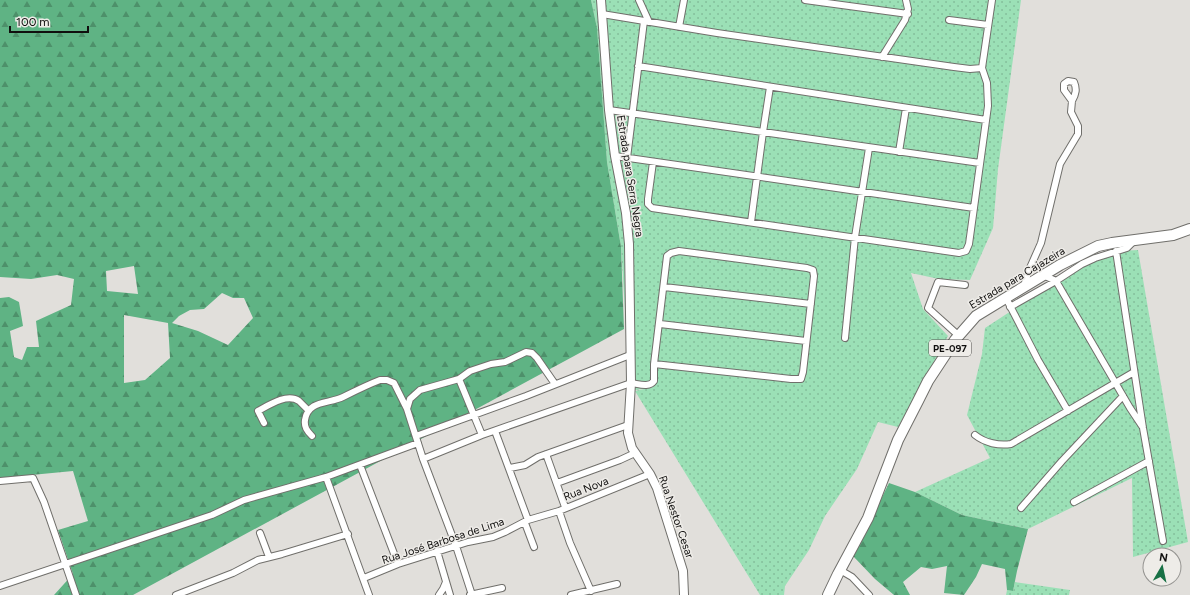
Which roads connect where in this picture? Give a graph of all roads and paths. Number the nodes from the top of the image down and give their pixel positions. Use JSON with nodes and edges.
{"nodes":[{"id":1,"x":601,"y":0,"type":"edge"},
{"id":2,"x":639,"y":0,"type":"edge"},
{"id":3,"x":684,"y":0,"type":"edge"},
{"id":4,"x":805,"y":0,"type":"edge"},
{"id":5,"x":906,"y":0,"type":"edge"},
{"id":6,"x":992,"y":0,"type":"edge"},
{"id":7,"x":602,"y":14,"type":"junction"},
{"id":8,"x":908,"y":14,"type":"junction"},
{"id":9,"x":949,"y":20,"type":"dead end"},
{"id":10,"x":646,"y":22,"type":"junction"},
{"id":11,"x":988,"y":25,"type":"junction"},
{"id":12,"x":679,"y":27,"type":"junction"},
{"id":13,"x":882,"y":57,"type":"junction"},
{"id":14,"x":638,"y":66,"type":"junction"},
{"id":15,"x":982,"y":68,"type":"junction"},
{"id":16,"x":770,"y":86,"type":"junction"},
{"id":17,"x":1072,"y":101,"type":"dead end"},
{"id":18,"x":906,"y":108,"type":"junction"},
{"id":19,"x":609,"y":110,"type":"junction"},
{"id":20,"x":632,"y":113,"type":"junction"},
{"id":21,"x":986,"y":120,"type":"junction"},
{"id":22,"x":763,"y":132,"type":"junction"},
{"id":23,"x":869,"y":148,"type":"junction"},
{"id":24,"x":898,"y":152,"type":"junction"},
{"id":25,"x":615,"y":156,"type":"junction"},
{"id":26,"x":627,"y":158,"type":"junction"},
{"id":27,"x":653,"y":162,"type":"junction"},
{"id":28,"x":980,"y":163,"type":"junction"},
{"id":29,"x":757,"y":177,"type":"junction"},
{"id":30,"x":862,"y":192,"type":"junction"},
{"id":31,"x":974,"y":208,"type":"junction"},
{"id":32,"x":751,"y":222,"type":"junction"},
{"id":33,"x":1190,"y":229,"type":"edge"},
{"id":34,"x":855,"y":237,"type":"junction"},
{"id":35,"x":1135,"y":240,"type":"junction"},
{"id":36,"x":1116,"y":251,"type":"junction"},
{"id":37,"x":1056,"y":266,"type":"junction"},
{"id":38,"x":1043,"y":275,"type":"junction"},
{"id":39,"x":1056,"y":282,"type":"junction"},
{"id":40,"x":965,"y":286,"type":"dead end"},
{"id":41,"x":1024,"y":286,"type":"junction"},
{"id":42,"x":664,"y":287,"type":"junction"},
{"id":43,"x":1006,"y":298,"type":"junction"},
{"id":44,"x":811,"y":304,"type":"junction"},
{"id":45,"x":1010,"y":307,"type":"junction"},
{"id":46,"x":660,"y":324,"type":"junction"},
{"id":47,"x":958,"y":335,"type":"junction"},
{"id":48,"x":845,"y":338,"type":"dead end"},
{"id":49,"x":806,"y":341,"type":"junction"},
{"id":50,"x":630,"y":355,"type":"junction"},
{"id":51,"x":654,"y":364,"type":"junction"},
{"id":52,"x":1134,"y":372,"type":"junction"},
{"id":53,"x":459,"y":379,"type":"junction"},
{"id":54,"x":631,"y":383,"type":"junction"},
{"id":55,"x":1116,"y":383,"type":"junction"},
{"id":56,"x":555,"y":384,"type":"junction"},
{"id":57,"x":1123,"y":396,"type":"junction"},
{"id":58,"x":407,"y":409,"type":"junction"},
{"id":59,"x":308,"y":410,"type":"junction"},
{"id":60,"x":1068,"y":411,"type":"junction"},
{"id":61,"x":474,"y":415,"type":"junction"},
{"id":62,"x":264,"y":423,"type":"dead end"},
{"id":63,"x":628,"y":425,"type":"junction"},
{"id":64,"x":1143,"y":428,"type":"junction"},
{"id":65,"x":495,"y":431,"type":"junction"},
{"id":66,"x":482,"y":435,"type":"junction"},
{"id":67,"x":975,"y":435,"type":"dead end"},
{"id":68,"x":312,"y":436,"type":"dead end"},
{"id":69,"x":416,"y":436,"type":"junction"},
{"id":70,"x":418,"y":443,"type":"junction"},
{"id":71,"x":635,"y":453,"type":"junction"},
{"id":72,"x":546,"y":454,"type":"junction"},
{"id":73,"x":423,"y":459,"type":"junction"},
{"id":74,"x":1149,"y":460,"type":"junction"},
{"id":75,"x":360,"y":465,"type":"junction"},
{"id":76,"x":510,"y":468,"type":"junction"},
{"id":77,"x":650,"y":474,"type":"junction"},
{"id":78,"x":326,"y":477,"type":"junction"},
{"id":79,"x":0,"y":481,"type":"edge"},
{"id":80,"x":557,"y":483,"type":"junction"},
{"id":81,"x":1074,"y":502,"type":"dead end"},
{"id":82,"x":565,"y":507,"type":"junction"},
{"id":83,"x":1021,"y":508,"type":"dead end"},
{"id":84,"x":559,"y":511,"type":"junction"},
{"id":85,"x":526,"y":522,"type":"junction"},
{"id":86,"x":260,"y":533,"type":"dead end"},
{"id":87,"x":348,"y":534,"type":"junction"},
{"id":88,"x":1163,"y":541,"type":"dead end"},
{"id":89,"x":456,"y":546,"type":"junction"},
{"id":90,"x":534,"y":547,"type":"dead end"},
{"id":91,"x":438,"y":551,"type":"junction"},
{"id":92,"x":269,"y":557,"type":"junction"},
{"id":93,"x":398,"y":564,"type":"junction"},
{"id":94,"x":64,"y":565,"type":"junction"},
{"id":95,"x":840,"y":570,"type":"junction"},
{"id":96,"x":364,"y":578,"type":"junction"},
{"id":97,"x":446,"y":582,"type":"junction"},
{"id":98,"x":617,"y":584,"type":"dead end"},
{"id":99,"x":0,"y":586,"type":"edge"},
{"id":100,"x":502,"y":588,"type":"dead end"},
{"id":101,"x":591,"y":591,"type":"junction"},
{"id":102,"x":603,"y":592,"type":"edge"},
{"id":103,"x":76,"y":595,"type":"edge"},
{"id":104,"x":176,"y":595,"type":"edge"},
{"id":105,"x":369,"y":595,"type":"edge"},
{"id":106,"x":434,"y":595,"type":"edge"},
{"id":107,"x":440,"y":595,"type":"edge"},
{"id":108,"x":450,"y":595,"type":"edge"},
{"id":109,"x":471,"y":595,"type":"edge"},
{"id":110,"x":571,"y":595,"type":"edge"},
{"id":111,"x":684,"y":595,"type":"edge"},
{"id":112,"x":828,"y":595,"type":"edge"},
{"id":113,"x":869,"y":595,"type":"edge"}],
"edges":[{"from":1,"to":7,"type":"street","name":"Estrada para Serra Negra"},
{"from":2,"to":10,"type":"street"},
{"from":3,"to":12,"type":"street"},
{"from":4,"to":8,"type":"street"},
{"from":5,"to":8,"type":"street"},
{"from":6,"to":11,"type":"street"},
{"from":7,"to":10,"type":"street"},
{"from":7,"to":19,"type":"street","name":"Estrada para Serra Negra"},
{"from":8,"to":13,"type":"street"},
{"from":9,"to":11,"type":"street"},
{"from":10,"to":12,"type":"street"},
{"from":10,"to":14,"type":"street"},
{"from":11,"to":15,"type":"street"},
{"from":12,"to":13,"type":"street"},
{"from":13,"to":15,"type":"street"},
{"from":14,"to":16,"type":"street"},
{"from":14,"to":20,"type":"street"},
{"from":15,"to":21,"type":"street"},
{"from":16,"to":18,"type":"street"},
{"from":16,"to":22,"type":"street"},
{"from":17,"to":41,"type":"street"},
{"from":18,"to":21,"type":"street"},
{"from":18,"to":24,"type":"street"},
{"from":19,"to":20,"type":"street"},
{"from":19,"to":25,"type":"street","name":"Estrada para Serra Negra"},
{"from":20,"to":22,"type":"street"},
{"from":20,"to":26,"type":"street"},
{"from":21,"to":28,"type":"street"},
{"from":22,"to":23,"type":"street"},
{"from":22,"to":29,"type":"street"},
{"from":23,"to":24,"type":"street"},
{"from":23,"to":30,"type":"street"},
{"from":24,"to":28,"type":"street"},
{"from":25,"to":26,"type":"street"},
{"from":25,"to":50,"type":"street","name":"Estrada para Serra Negra"},
{"from":26,"to":27,"type":"street"},
{"from":27,"to":29,"type":"street"},
{"from":27,"to":32,"type":"street"},
{"from":28,"to":31,"type":"street"},
{"from":29,"to":30,"type":"street"},
{"from":29,"to":32,"type":"street"},
{"from":30,"to":31,"type":"street"},
{"from":30,"to":34,"type":"street"},
{"from":31,"to":34,"type":"street"},
{"from":32,"to":34,"type":"street"},
{"from":33,"to":35,"type":"main road","name":"Estrada para Cajazeira","number":"PE-097"},
{"from":34,"to":48,"type":"street"},
{"from":35,"to":36,"type":"street"},
{"from":35,"to":37,"type":"main road","name":"Estrada para Cajazeira","number":"PE-097"},
{"from":36,"to":39,"type":"street"},
{"from":36,"to":52,"type":"street"},
{"from":37,"to":38,"type":"main road","name":"Estrada para Cajazeira","number":"PE-097"},
{"from":37,"to":39,"type":"street"},
{"from":38,"to":39,"type":"street"},
{"from":38,"to":41,"type":"main road","name":"Estrada para Cajazeira","number":"PE-097"},
{"from":39,"to":45,"type":"street"},
{"from":39,"to":55,"type":"street"},
{"from":40,"to":47,"type":"street"},
{"from":41,"to":43,"type":"main road","name":"Estrada para Cajazeira","number":"PE-097"},
{"from":42,"to":44,"type":"street"},
{"from":42,"to":44,"type":"street"},
{"from":42,"to":46,"type":"street"},
{"from":43,"to":45,"type":"street"},
{"from":43,"to":47,"type":"main road","name":"Estrada para Cajazeira","number":"PE-097"},
{"from":44,"to":49,"type":"street"},
{"from":45,"to":60,"type":"street"},
{"from":46,"to":49,"type":"street"},
{"from":46,"to":51,"type":"street"},
{"from":47,"to":95,"type":"main road","name":"Estrada para Cajazeira","number":"PE-097"},
{"from":49,"to":51,"type":"street"},
{"from":50,"to":54,"type":"street","name":"Rua Nestor Cesar"},
{"from":50,"to":56,"type":"street"},
{"from":51,"to":54,"type":"street"},
{"from":52,"to":55,"type":"street"},
{"from":52,"to":64,"type":"street"},
{"from":53,"to":56,"type":"street"},
{"from":53,"to":58,"type":"street"},
{"from":53,"to":61,"type":"street"},
{"from":54,"to":63,"type":"street","name":"Rua Nestor Cesar"},
{"from":54,"to":65,"type":"street"},
{"from":55,"to":57,"type":"street"},
{"from":55,"to":60,"type":"street"},
{"from":56,"to":61,"type":"street"},
{"from":57,"to":64,"type":"street"},
{"from":57,"to":83,"type":"street"},
{"from":58,"to":59,"type":"street"},
{"from":58,"to":69,"type":"street"},
{"from":59,"to":62,"type":"street"},
{"from":59,"to":68,"type":"street"},
{"from":60,"to":67,"type":"street"},
{"from":61,"to":66,"type":"street"},
{"from":61,"to":69,"type":"street"},
{"from":63,"to":71,"type":"street","name":"Rua Nestor Cesar"},
{"from":63,"to":72,"type":"street"},
{"from":64,"to":74,"type":"street"},
{"from":65,"to":66,"type":"street"},
{"from":65,"to":76,"type":"street"},
{"from":66,"to":73,"type":"street"},
{"from":69,"to":70,"type":"street"},
{"from":70,"to":73,"type":"street"},
{"from":70,"to":75,"type":"street"},
{"from":71,"to":77,"type":"street","name":"Rua Nestor Cesar"},
{"from":71,"to":80,"type":"street"},
{"from":72,"to":76,"type":"street"},
{"from":72,"to":80,"type":"street"},
{"from":73,"to":89,"type":"street"},
{"from":74,"to":81,"type":"street"},
{"from":74,"to":88,"type":"street"},
{"from":75,"to":78,"type":"street"},
{"from":75,"to":93,"type":"street"},
{"from":76,"to":85,"type":"street"},
{"from":77,"to":82,"type":"street","name":"Rua Nova"},
{"from":77,"to":111,"type":"street","name":"Rua Nestor Cesar"},
{"from":78,"to":87,"type":"street"},
{"from":78,"to":94,"type":"street"},
{"from":79,"to":94,"type":"street"},
{"from":80,"to":82,"type":"street"},
{"from":82,"to":84,"type":"street","name":"Rua Nova"},
{"from":84,"to":85,"type":"street","name":"Rua Nova"},
{"from":84,"to":101,"type":"street"},
{"from":85,"to":89,"type":"street","name":"Rua José Barbosa de Lima"},
{"from":85,"to":90,"type":"street"},
{"from":86,"to":92,"type":"street"},
{"from":87,"to":92,"type":"street"},
{"from":87,"to":96,"type":"street"},
{"from":89,"to":91,"type":"street","name":"Rua José Barbosa de Lima"},
{"from":89,"to":109,"type":"street"},
{"from":91,"to":93,"type":"street","name":"Rua José Barbosa de Lima"},
{"from":91,"to":97,"type":"street"},
{"from":92,"to":104,"type":"street"},
{"from":93,"to":96,"type":"street","name":"Rua José Barbosa de Lima"},
{"from":94,"to":99,"type":"street"},
{"from":94,"to":103,"type":"street"},
{"from":95,"to":112,"type":"main road","name":"Estrada para Cajazeira","number":"PE-097"},
{"from":95,"to":113,"type":"street"},
{"from":96,"to":105,"type":"street"},
{"from":97,"to":107,"type":"street"},
{"from":97,"to":108,"type":"street"},
{"from":98,"to":102,"type":"street"},
{"from":100,"to":109,"type":"street"},
{"from":101,"to":102,"type":"street"},
{"from":101,"to":110,"type":"street"},
{"from":106,"to":107,"type":"street"}]}
